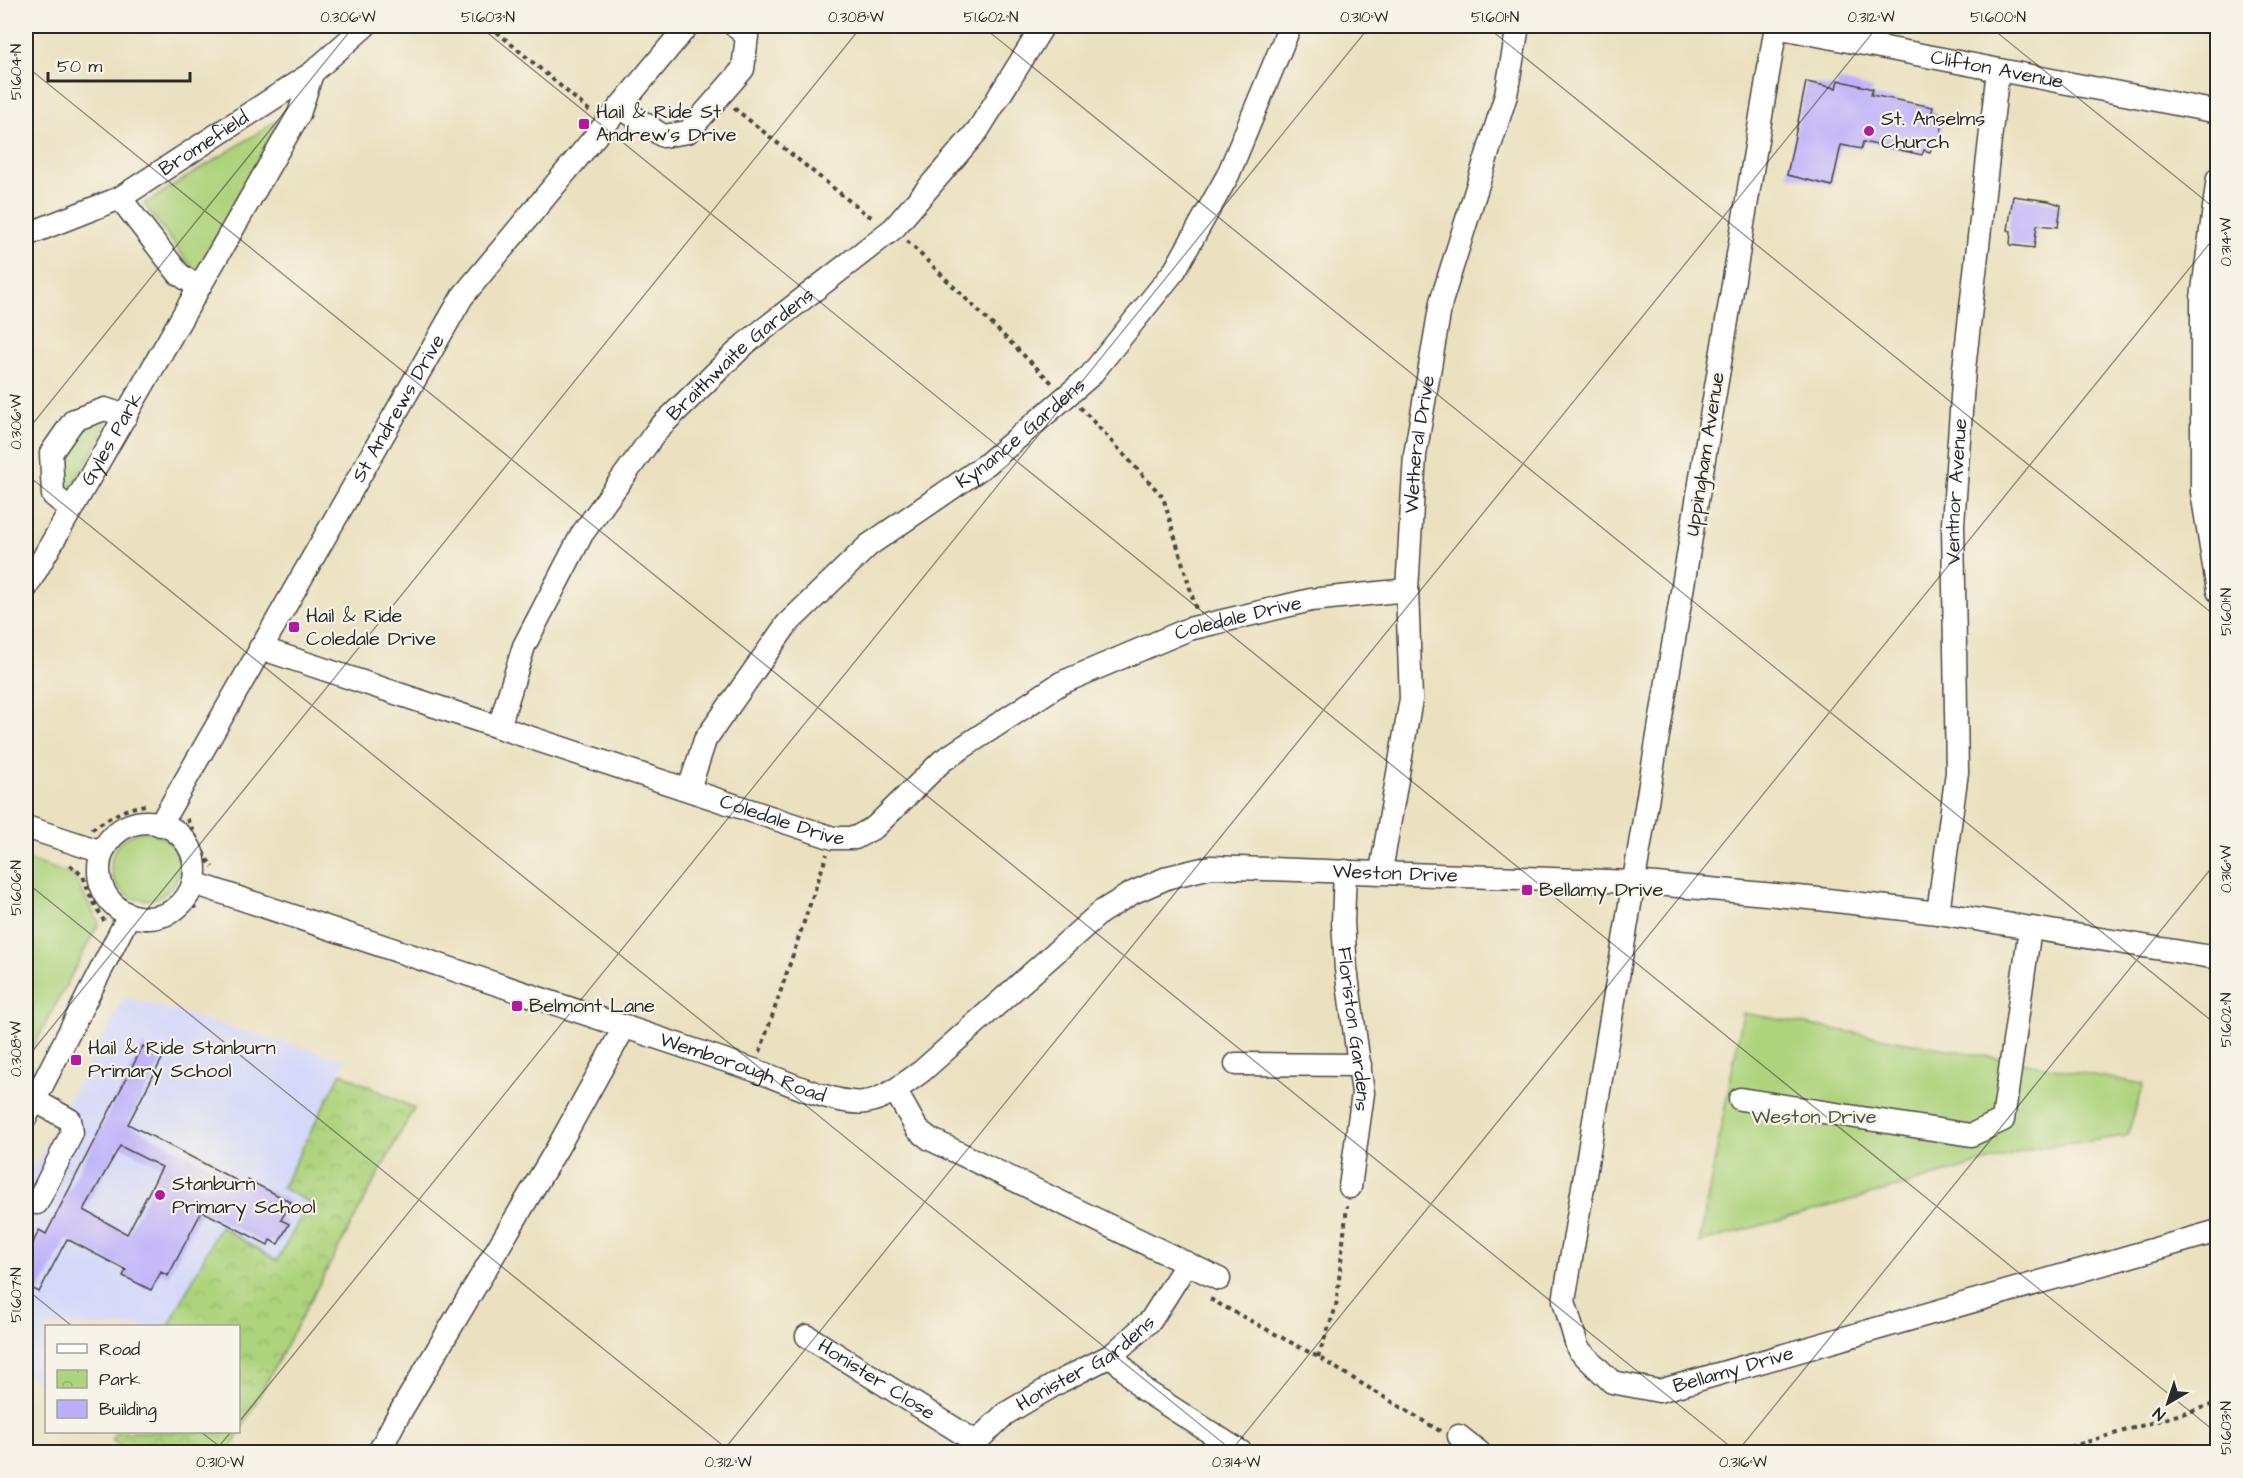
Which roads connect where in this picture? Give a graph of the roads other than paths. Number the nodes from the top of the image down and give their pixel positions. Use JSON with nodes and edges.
{"nodes":[{"id":1,"x":365,"y":26,"type":"edge"},
{"id":2,"x":687,"y":26,"type":"edge"},
{"id":3,"x":735,"y":26,"type":"edge"},
{"id":4,"x":1043,"y":26,"type":"edge"},
{"id":5,"x":1290,"y":26,"type":"edge"},
{"id":6,"x":1518,"y":26,"type":"edge"},
{"id":7,"x":1776,"y":26,"type":"edge"},
{"id":8,"x":1998,"y":70,"type":"junction"},
{"id":9,"x":312,"y":73,"type":"junction"},
{"id":10,"x":620,"y":107,"type":"junction"},
{"id":11,"x":2217,"y":112,"type":"edge"},
{"id":12,"x":2217,"y":178,"type":"edge"},
{"id":13,"x":120,"y":198,"type":"junction"},
{"id":14,"x":26,"y":235,"type":"edge"},
{"id":15,"x":198,"y":287,"type":"junction"},
{"id":16,"x":126,"y":416,"type":"junction"},
{"id":17,"x":71,"y":510,"type":"junction"},
{"id":18,"x":26,"y":588,"type":"edge"},
{"id":19,"x":1407,"y":590,"type":"junction"},
{"id":20,"x":2217,"y":591,"type":"edge"},
{"id":21,"x":260,"y":648,"type":"junction"},
{"id":22,"x":499,"y":727,"type":"junction"},
{"id":23,"x":689,"y":789,"type":"junction"},
{"id":24,"x":160,"y":825,"type":"junction"},
{"id":25,"x":26,"y":827,"type":"edge"},
{"id":26,"x":102,"y":852,"type":"junction"},
{"id":27,"x":1345,"y":871,"type":"junction"},
{"id":28,"x":1381,"y":871,"type":"junction"},
{"id":29,"x":1634,"y":882,"type":"junction"},
{"id":30,"x":194,"y":883,"type":"junction"},
{"id":31,"x":1938,"y":913,"type":"junction"},
{"id":32,"x":136,"y":922,"type":"junction"},
{"id":33,"x":2031,"y":928,"type":"junction"},
{"id":34,"x":2217,"y":958,"type":"edge"},
{"id":35,"x":625,"y":1026,"type":"junction"},
{"id":36,"x":1236,"y":1064,"type":"dead end"},
{"id":37,"x":1360,"y":1065,"type":"junction"},
{"id":38,"x":895,"y":1090,"type":"junction"},
{"id":39,"x":1740,"y":1100,"type":"dead end"},
{"id":40,"x":30,"y":1109,"type":"edge"},
{"id":41,"x":1350,"y":1187,"type":"road end"},
{"id":42,"x":38,"y":1203,"type":"dead end"},
{"id":43,"x":2217,"y":1231,"type":"edge"},
{"id":44,"x":1187,"y":1263,"type":"junction"},
{"id":45,"x":1214,"y":1289,"type":"road end"},
{"id":46,"x":807,"y":1336,"type":"dead end"},
{"id":47,"x":1112,"y":1355,"type":"junction"},
{"id":48,"x":973,"y":1447,"type":"edge"},
{"id":49,"x":379,"y":1452,"type":"edge"},
{"id":50,"x":1241,"y":1452,"type":"edge"}],
"edges":[{"from":1,"to":9,"type":"street","name":"Bromefield"},
{"from":2,"to":10,"type":"street","name":"St Andrews Drive"},
{"from":3,"to":10,"type":"street"},
{"from":4,"to":22,"type":"street","name":"Braithwaite Gardens"},
{"from":5,"to":23,"type":"street","name":"Kynance Gardens"},
{"from":6,"to":19,"type":"street","name":"Wetheral Drive"},
{"from":7,"to":8,"type":"street","name":"Clifton Avenue"},
{"from":7,"to":29,"type":"street","name":"Uppingham Avenue"},
{"from":8,"to":11,"type":"street","name":"Clifton Avenue"},
{"from":8,"to":31,"type":"street","name":"Ventnor Avenue"},
{"from":9,"to":13,"type":"street","name":"Bromefield"},
{"from":9,"to":15,"type":"street","name":"Gyles Park"},
{"from":10,"to":21,"type":"street","name":"St Andrews Drive"},
{"from":12,"to":20,"type":"street"},
{"from":13,"to":14,"type":"street","name":"Bromefield"},
{"from":13,"to":15,"type":"street"},
{"from":15,"to":16,"type":"street","name":"Gyles Park"},
{"from":16,"to":17,"type":"street","name":"Gyles Park"},
{"from":16,"to":17,"type":"street"},
{"from":17,"to":18,"type":"street","name":"Gyles Park"},
{"from":19,"to":23,"type":"street","name":"Coledale Drive"},
{"from":19,"to":28,"type":"street","name":"Wetheral Drive"},
{"from":21,"to":22,"type":"street","name":"Coledale Drive"},
{"from":21,"to":24,"type":"street","name":"St Andrews Drive"},
{"from":22,"to":23,"type":"street","name":"Coledale Drive"},
{"from":24,"to":26,"type":"street"},
{"from":24,"to":30,"type":"street"},
{"from":25,"to":26,"type":"street"},
{"from":26,"to":32,"type":"street"},
{"from":27,"to":28,"type":"street","name":"Weston Drive"},
{"from":27,"to":37,"type":"street","name":"Floriston Gardens"},
{"from":27,"to":38,"type":"street","name":"Weston Drive"},
{"from":28,"to":29,"type":"street","name":"Weston Drive"},
{"from":29,"to":31,"type":"street","name":"Weston Drive"},
{"from":29,"to":43,"type":"street","name":"Bellamy Drive"},
{"from":30,"to":32,"type":"street"},
{"from":30,"to":35,"type":"street","name":"Wemborough Road"},
{"from":31,"to":33,"type":"street","name":"Weston Drive"},
{"from":32,"to":40,"type":"street"},
{"from":33,"to":34,"type":"street","name":"Weston Drive"},
{"from":33,"to":39,"type":"street"},
{"from":35,"to":38,"type":"street","name":"Wemborough Road"},
{"from":35,"to":49,"type":"street"},
{"from":36,"to":37,"type":"street"},
{"from":37,"to":41,"type":"street","name":"Floriston Gardens"},
{"from":38,"to":44,"type":"street"},
{"from":40,"to":42,"type":"street"},
{"from":44,"to":45,"type":"street"},
{"from":44,"to":47,"type":"street","name":"Honister Gardens"},
{"from":46,"to":48,"type":"street","name":"Honister Close"},
{"from":47,"to":48,"type":"street","name":"Honister Gardens"},
{"from":47,"to":50,"type":"street"}]}
